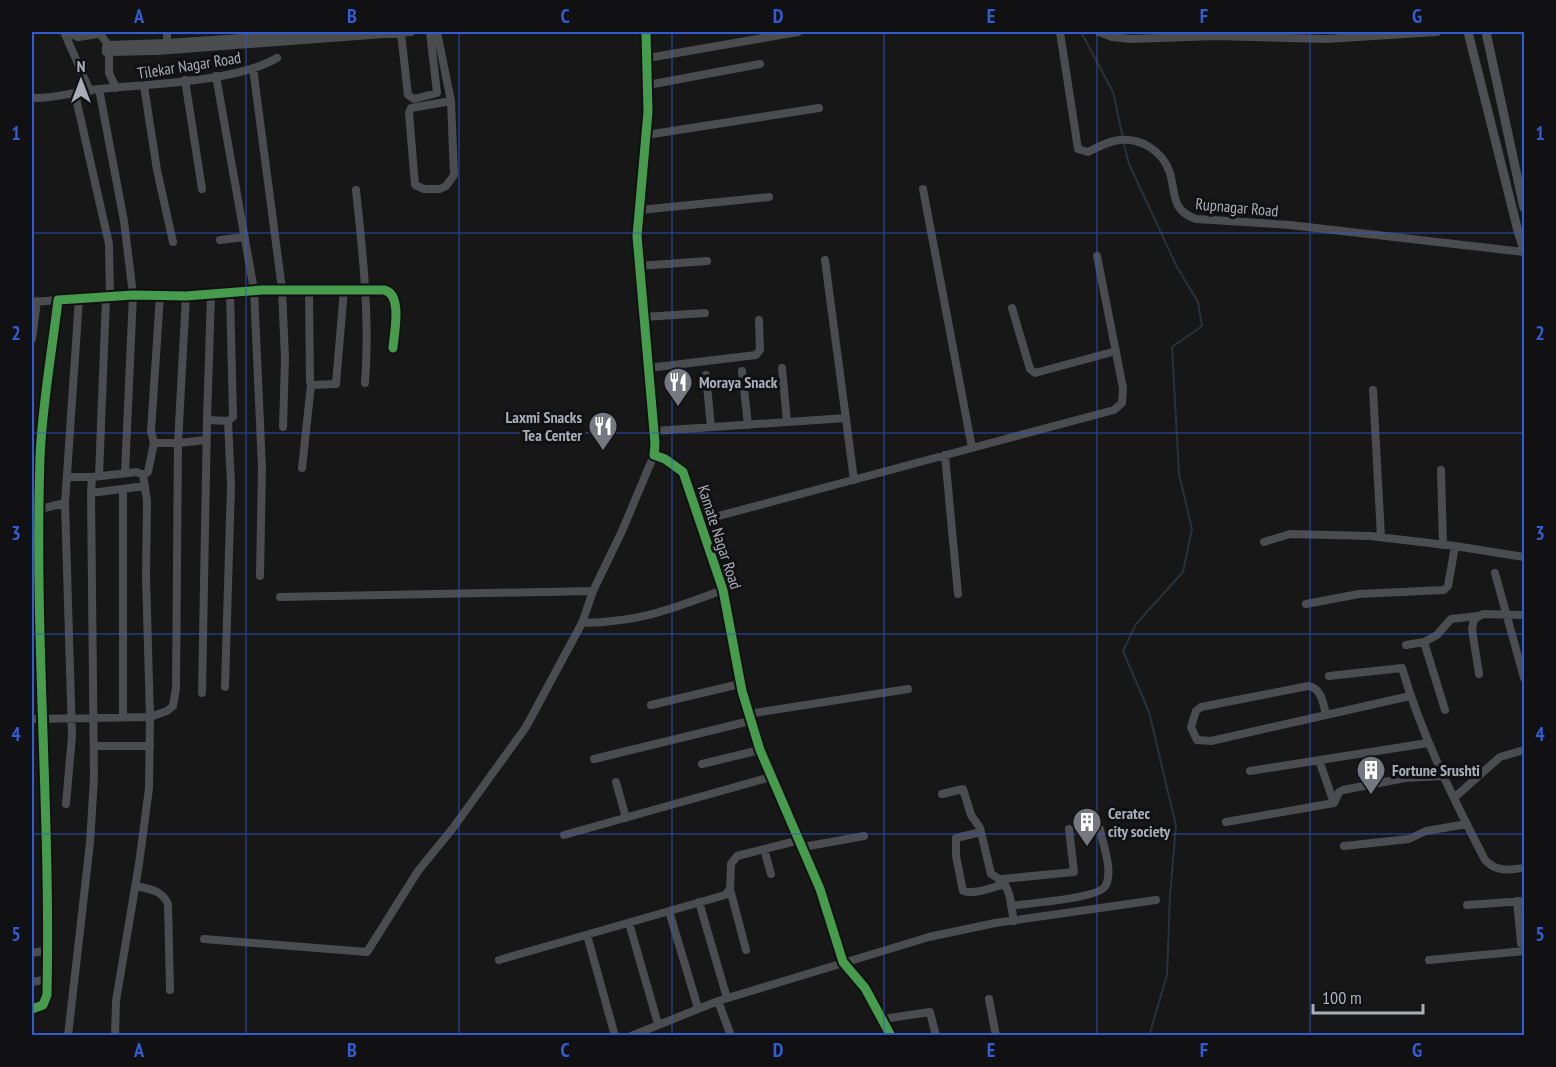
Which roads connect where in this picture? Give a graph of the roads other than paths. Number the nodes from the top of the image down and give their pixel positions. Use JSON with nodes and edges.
{"nodes":[{"id":1,"x":66,"y":32,"type":"edge"},
{"id":2,"x":167,"y":32,"type":"edge"},
{"id":3,"x":328,"y":32,"type":"edge"},
{"id":4,"x":411,"y":32,"type":"edge"},
{"id":5,"x":430,"y":32,"type":"edge"},
{"id":6,"x":438,"y":32,"type":"edge"},
{"id":7,"x":646,"y":32,"type":"edge"},
{"id":8,"x":798,"y":32,"type":"edge"},
{"id":9,"x":1060,"y":32,"type":"edge"},
{"id":10,"x":1099,"y":32,"type":"edge"},
{"id":11,"x":1437,"y":32,"type":"edge"},
{"id":12,"x":1468,"y":32,"type":"edge"},
{"id":13,"x":1486,"y":32,"type":"edge"},
{"id":14,"x":401,"y":33,"type":"edge"},
{"id":15,"x":167,"y":47,"type":"junction"},
{"id":16,"x":109,"y":49,"type":"junction"},
{"id":17,"x":277,"y":58,"type":"dead end"},
{"id":18,"x":648,"y":58,"type":"junction"},
{"id":19,"x":760,"y":63,"type":"dead end"},
{"id":20,"x":253,"y":68,"type":"junction"},
{"id":21,"x":216,"y":76,"type":"junction"},
{"id":22,"x":184,"y":80,"type":"junction"},
{"id":23,"x":648,"y":84,"type":"junction"},
{"id":24,"x":144,"y":86,"type":"junction"},
{"id":25,"x":116,"y":88,"type":"junction"},
{"id":26,"x":95,"y":90,"type":"junction"},
{"id":27,"x":75,"y":93,"type":"junction"},
{"id":28,"x":32,"y":98,"type":"edge"},
{"id":29,"x":452,"y":101,"type":"junction"},
{"id":30,"x":819,"y":108,"type":"dead end"},
{"id":31,"x":646,"y":135,"type":"junction"},
{"id":32,"x":202,"y":189,"type":"dead end"},
{"id":33,"x":923,"y":189,"type":"dead end"},
{"id":34,"x":356,"y":190,"type":"dead end"},
{"id":35,"x":769,"y":198,"type":"dead end"},
{"id":36,"x":1524,"y":208,"type":"edge"},
{"id":37,"x":640,"y":210,"type":"junction"},
{"id":38,"x":245,"y":237,"type":"junction"},
{"id":39,"x":219,"y":240,"type":"dead end"},
{"id":40,"x":173,"y":242,"type":"dead end"},
{"id":41,"x":1524,"y":251,"type":"edge"},
{"id":42,"x":1097,"y":256,"type":"dead end"},
{"id":43,"x":825,"y":260,"type":"dead end"},
{"id":44,"x":707,"y":261,"type":"dead end"},
{"id":45,"x":639,"y":266,"type":"junction"},
{"id":46,"x":309,"y":289,"type":"junction"},
{"id":47,"x":344,"y":289,"type":"junction"},
{"id":48,"x":254,"y":290,"type":"junction"},
{"id":49,"x":282,"y":290,"type":"junction"},
{"id":50,"x":366,"y":290,"type":"junction"},
{"id":51,"x":230,"y":292,"type":"junction"},
{"id":52,"x":211,"y":294,"type":"junction"},
{"id":53,"x":133,"y":295,"type":"junction"},
{"id":54,"x":160,"y":295,"type":"junction"},
{"id":55,"x":186,"y":296,"type":"junction"},
{"id":56,"x":108,"y":297,"type":"junction"},
{"id":57,"x":79,"y":299,"type":"junction"},
{"id":58,"x":58,"y":300,"type":"junction"},
{"id":59,"x":34,"y":302,"type":"edge"},
{"id":60,"x":1012,"y":308,"type":"dead end"},
{"id":61,"x":705,"y":312,"type":"dead end"},
{"id":62,"x":644,"y":317,"type":"junction"},
{"id":63,"x":759,"y":320,"type":"dead end"},
{"id":64,"x":32,"y":339,"type":"edge"},
{"id":65,"x":393,"y":348,"type":"dead end"},
{"id":66,"x":1116,"y":351,"type":"junction"},
{"id":67,"x":648,"y":368,"type":"junction"},
{"id":68,"x":782,"y":368,"type":"dead end"},
{"id":69,"x":742,"y":371,"type":"dead end"},
{"id":70,"x":706,"y":375,"type":"dead end"},
{"id":71,"x":365,"y":383,"type":"dead end"},
{"id":72,"x":310,"y":385,"type":"junction"},
{"id":73,"x":1373,"y":390,"type":"dead end"},
{"id":74,"x":846,"y":418,"type":"junction"},
{"id":75,"x":207,"y":420,"type":"junction"},
{"id":76,"x":228,"y":421,"type":"junction"},
{"id":77,"x":788,"y":422,"type":"junction"},
{"id":78,"x":748,"y":425,"type":"junction"},
{"id":79,"x":283,"y":427,"type":"dead end"},
{"id":80,"x":711,"y":427,"type":"junction"},
{"id":81,"x":654,"y":431,"type":"junction"},
{"id":82,"x":206,"y":440,"type":"junction"},
{"id":83,"x":154,"y":443,"type":"junction"},
{"id":84,"x":178,"y":443,"type":"junction"},
{"id":85,"x":972,"y":448,"type":"junction"},
{"id":86,"x":654,"y":455,"type":"junction"},
{"id":87,"x":945,"y":455,"type":"junction"},
{"id":88,"x":302,"y":468,"type":"dead end"},
{"id":89,"x":1441,"y":470,"type":"dead end"},
{"id":90,"x":125,"y":473,"type":"junction"},
{"id":91,"x":143,"y":475,"type":"junction"},
{"id":92,"x":96,"y":476,"type":"junction"},
{"id":93,"x":67,"y":477,"type":"junction"},
{"id":94,"x":854,"y":480,"type":"junction"},
{"id":95,"x":145,"y":486,"type":"junction"},
{"id":96,"x":123,"y":489,"type":"junction"},
{"id":97,"x":91,"y":493,"type":"junction"},
{"id":98,"x":65,"y":503,"type":"junction"},
{"id":99,"x":40,"y":508,"type":"junction"},
{"id":100,"x":32,"y":511,"type":"edge"},
{"id":101,"x":700,"y":521,"type":"junction"},
{"id":102,"x":1381,"y":537,"type":"junction"},
{"id":103,"x":1264,"y":542,"type":"dead end"},
{"id":104,"x":1443,"y":544,"type":"junction"},
{"id":105,"x":1455,"y":546,"type":"junction"},
{"id":106,"x":1524,"y":557,"type":"edge"},
{"id":107,"x":1495,"y":573,"type":"dead end"},
{"id":108,"x":260,"y":576,"type":"dead end"},
{"id":109,"x":723,"y":590,"type":"junction"},
{"id":110,"x":593,"y":591,"type":"junction"},
{"id":111,"x":958,"y":594,"type":"dead end"},
{"id":112,"x":280,"y":597,"type":"dead end"},
{"id":113,"x":1306,"y":604,"type":"dead end"},
{"id":114,"x":1508,"y":615,"type":"junction"},
{"id":115,"x":1524,"y":615,"type":"edge"},
{"id":116,"x":1478,"y":616,"type":"junction"},
{"id":117,"x":582,"y":623,"type":"junction"},
{"id":118,"x":1424,"y":642,"type":"junction"},
{"id":119,"x":1406,"y":645,"type":"dead end"},
{"id":120,"x":1479,"y":674,"type":"dead end"},
{"id":121,"x":1329,"y":676,"type":"dead end"},
{"id":122,"x":1524,"y":678,"type":"edge"},
{"id":123,"x":740,"y":684,"type":"junction"},
{"id":124,"x":225,"y":687,"type":"dead end"},
{"id":125,"x":908,"y":689,"type":"dead end"},
{"id":126,"x":202,"y":693,"type":"dead end"},
{"id":127,"x":1410,"y":696,"type":"junction"},
{"id":128,"x":651,"y":705,"type":"dead end"},
{"id":129,"x":1445,"y":710,"type":"dead end"},
{"id":130,"x":1326,"y":715,"type":"junction"},
{"id":131,"x":123,"y":717,"type":"junction"},
{"id":132,"x":150,"y":717,"type":"junction"},
{"id":133,"x":749,"y":717,"type":"junction"},
{"id":134,"x":95,"y":718,"type":"junction"},
{"id":135,"x":32,"y":719,"type":"edge"},
{"id":136,"x":42,"y":719,"type":"junction"},
{"id":137,"x":71,"y":719,"type":"junction"},
{"id":138,"x":1428,"y":743,"type":"junction"},
{"id":139,"x":95,"y":746,"type":"junction"},
{"id":140,"x":150,"y":746,"type":"junction"},
{"id":141,"x":759,"y":750,"type":"junction"},
{"id":142,"x":1524,"y":750,"type":"edge"},
{"id":143,"x":594,"y":759,"type":"dead end"},
{"id":144,"x":1319,"y":760,"type":"junction"},
{"id":145,"x":702,"y":765,"type":"dead end"},
{"id":146,"x":1250,"y":771,"type":"dead end"},
{"id":147,"x":1442,"y":776,"type":"junction"},
{"id":148,"x":771,"y":777,"type":"junction"},
{"id":149,"x":616,"y":782,"type":"dead end"},
{"id":150,"x":942,"y":794,"type":"dead end"},
{"id":151,"x":1454,"y":798,"type":"junction"},
{"id":152,"x":1334,"y":802,"type":"junction"},
{"id":153,"x":66,"y":804,"type":"dead end"},
{"id":154,"x":626,"y":818,"type":"junction"},
{"id":155,"x":1226,"y":822,"type":"dead end"},
{"id":156,"x":1467,"y":824,"type":"junction"},
{"id":157,"x":1069,"y":829,"type":"dead end"},
{"id":158,"x":1100,"y":829,"type":"dead end"},
{"id":159,"x":981,"y":832,"type":"junction"},
{"id":160,"x":564,"y":836,"type":"dead end"},
{"id":161,"x":864,"y":836,"type":"dead end"},
{"id":162,"x":802,"y":844,"type":"junction"},
{"id":163,"x":1344,"y":846,"type":"dead end"},
{"id":164,"x":764,"y":849,"type":"junction"},
{"id":165,"x":1524,"y":868,"type":"edge"},
{"id":166,"x":771,"y":874,"type":"dead end"},
{"id":167,"x":1004,"y":881,"type":"junction"},
{"id":168,"x":136,"y":886,"type":"junction"},
{"id":169,"x":730,"y":889,"type":"junction"},
{"id":170,"x":1156,"y":900,"type":"dead end"},
{"id":171,"x":1521,"y":901,"type":"edge"},
{"id":172,"x":699,"y":902,"type":"junction"},
{"id":173,"x":1467,"y":905,"type":"dead end"},
{"id":174,"x":1011,"y":906,"type":"junction"},
{"id":175,"x":669,"y":911,"type":"junction"},
{"id":176,"x":1014,"y":921,"type":"junction"},
{"id":177,"x":629,"y":923,"type":"junction"},
{"id":178,"x":587,"y":935,"type":"junction"},
{"id":179,"x":204,"y":939,"type":"dead end"},
{"id":180,"x":1523,"y":947,"type":"edge"},
{"id":181,"x":49,"y":950,"type":"junction"},
{"id":182,"x":746,"y":950,"type":"dead end"},
{"id":183,"x":32,"y":953,"type":"edge"},
{"id":184,"x":499,"y":960,"type":"dead end"},
{"id":185,"x":1429,"y":960,"type":"dead end"},
{"id":186,"x":843,"y":962,"type":"junction"},
{"id":187,"x":48,"y":979,"type":"junction"},
{"id":188,"x":32,"y":982,"type":"edge"},
{"id":189,"x":170,"y":990,"type":"dead end"},
{"id":190,"x":727,"y":998,"type":"junction"},
{"id":191,"x":989,"y":999,"type":"dead end"},
{"id":192,"x":718,"y":1001,"type":"junction"},
{"id":193,"x":698,"y":1008,"type":"junction"},
{"id":194,"x":32,"y":1009,"type":"edge"},
{"id":195,"x":882,"y":1019,"type":"junction"},
{"id":196,"x":658,"y":1024,"type":"junction"},
{"id":197,"x":68,"y":1035,"type":"edge"},
{"id":198,"x":115,"y":1035,"type":"edge"},
{"id":199,"x":615,"y":1035,"type":"edge"},
{"id":200,"x":631,"y":1035,"type":"edge"},
{"id":201,"x":731,"y":1035,"type":"edge"},
{"id":202,"x":891,"y":1035,"type":"edge"},
{"id":203,"x":936,"y":1035,"type":"edge"},
{"id":204,"x":996,"y":1035,"type":"edge"}],
"edges":[{"from":1,"to":16,"type":"street"},
{"from":1,"to":26,"type":"street"},
{"from":2,"to":15,"type":"street"},
{"from":3,"to":15,"type":"street"},
{"from":4,"to":14,"type":"street"},
{"from":5,"to":14,"type":"street"},
{"from":6,"to":29,"type":"street"},
{"from":7,"to":18,"type":"street"},
{"from":8,"to":18,"type":"street"},
{"from":9,"to":41,"type":"street","name":"Rupnagar Road"},
{"from":10,"to":11,"type":"street"},
{"from":12,"to":41,"type":"main road"},
{"from":13,"to":36,"type":"main road"},
{"from":14,"to":15,"type":"street"},
{"from":15,"to":16,"type":"street"},
{"from":16,"to":25,"type":"street"},
{"from":17,"to":20,"type":"street","name":"Tilekar Nagar Road"},
{"from":18,"to":23,"type":"street"},
{"from":19,"to":23,"type":"street"},
{"from":20,"to":21,"type":"street","name":"Tilekar Nagar Road"},
{"from":20,"to":49,"type":"street"},
{"from":21,"to":22,"type":"street","name":"Tilekar Nagar Road"},
{"from":21,"to":38,"type":"street"},
{"from":22,"to":24,"type":"street","name":"Tilekar Nagar Road"},
{"from":22,"to":32,"type":"street"},
{"from":23,"to":31,"type":"street"},
{"from":24,"to":25,"type":"street","name":"Tilekar Nagar Road"},
{"from":24,"to":40,"type":"street"},
{"from":25,"to":26,"type":"street","name":"Tilekar Nagar Road"},
{"from":26,"to":27,"type":"street","name":"Tilekar Nagar Road"},
{"from":26,"to":53,"type":"street"},
{"from":27,"to":28,"type":"street","name":"Tilekar Nagar Road"},
{"from":27,"to":56,"type":"street"},
{"from":29,"to":29,"type":"street"},
{"from":30,"to":31,"type":"street"},
{"from":31,"to":37,"type":"street"},
{"from":33,"to":85,"type":"street"},
{"from":34,"to":50,"type":"street"},
{"from":35,"to":37,"type":"street"},
{"from":37,"to":45,"type":"street"},
{"from":38,"to":39,"type":"street"},
{"from":38,"to":48,"type":"street"},
{"from":42,"to":66,"type":"street"},
{"from":43,"to":74,"type":"street"},
{"from":44,"to":45,"type":"street"},
{"from":45,"to":62,"type":"street"},
{"from":46,"to":47,"type":"street"},
{"from":46,"to":49,"type":"street"},
{"from":46,"to":72,"type":"street"},
{"from":47,"to":50,"type":"street"},
{"from":47,"to":72,"type":"street"},
{"from":48,"to":49,"type":"street"},
{"from":48,"to":51,"type":"street"},
{"from":48,"to":108,"type":"street"},
{"from":49,"to":79,"type":"street"},
{"from":50,"to":65,"type":"street"},
{"from":50,"to":71,"type":"street"},
{"from":51,"to":52,"type":"street"},
{"from":51,"to":76,"type":"street"},
{"from":52,"to":55,"type":"street"},
{"from":52,"to":75,"type":"street"},
{"from":53,"to":54,"type":"street"},
{"from":53,"to":56,"type":"street"},
{"from":53,"to":90,"type":"street"},
{"from":54,"to":55,"type":"street"},
{"from":54,"to":83,"type":"street"},
{"from":55,"to":84,"type":"street"},
{"from":56,"to":57,"type":"street"},
{"from":56,"to":92,"type":"street"},
{"from":57,"to":58,"type":"street"},
{"from":57,"to":93,"type":"street"},
{"from":58,"to":59,"type":"street"},
{"from":58,"to":99,"type":"street"},
{"from":59,"to":64,"type":"street"},
{"from":60,"to":66,"type":"street"},
{"from":61,"to":62,"type":"street"},
{"from":62,"to":67,"type":"street"},
{"from":63,"to":67,"type":"street"},
{"from":66,"to":85,"type":"street"},
{"from":67,"to":81,"type":"street"},
{"from":68,"to":77,"type":"street"},
{"from":69,"to":78,"type":"street"},
{"from":70,"to":80,"type":"street"},
{"from":72,"to":88,"type":"street"},
{"from":73,"to":102,"type":"street"},
{"from":74,"to":77,"type":"street"},
{"from":74,"to":94,"type":"street"},
{"from":75,"to":76,"type":"street"},
{"from":75,"to":82,"type":"street"},
{"from":76,"to":124,"type":"street"},
{"from":77,"to":78,"type":"street"},
{"from":78,"to":80,"type":"street"},
{"from":80,"to":81,"type":"street"},
{"from":81,"to":86,"type":"street"},
{"from":82,"to":84,"type":"street"},
{"from":82,"to":126,"type":"street"},
{"from":83,"to":84,"type":"street"},
{"from":83,"to":91,"type":"street"},
{"from":84,"to":132,"type":"street"},
{"from":85,"to":87,"type":"street"},
{"from":86,"to":101,"type":"street","name":"Kamate Nagar Road"},
{"from":86,"to":110,"type":"street"},
{"from":87,"to":94,"type":"street"},
{"from":87,"to":111,"type":"street"},
{"from":89,"to":104,"type":"street"},
{"from":90,"to":91,"type":"street"},
{"from":90,"to":92,"type":"street"},
{"from":91,"to":95,"type":"street"},
{"from":92,"to":93,"type":"street"},
{"from":92,"to":97,"type":"street"},
{"from":93,"to":98,"type":"street"},
{"from":94,"to":101,"type":"street"},
{"from":95,"to":96,"type":"street"},
{"from":95,"to":132,"type":"street"},
{"from":96,"to":97,"type":"street"},
{"from":96,"to":131,"type":"street"},
{"from":97,"to":134,"type":"street"},
{"from":98,"to":99,"type":"street"},
{"from":98,"to":137,"type":"street"},
{"from":99,"to":100,"type":"street"},
{"from":99,"to":136,"type":"street"},
{"from":101,"to":109,"type":"street","name":"Kamate Nagar Road"},
{"from":102,"to":103,"type":"street"},
{"from":102,"to":104,"type":"street"},
{"from":104,"to":105,"type":"street"},
{"from":105,"to":106,"type":"street"},
{"from":105,"to":113,"type":"street"},
{"from":107,"to":114,"type":"street"},
{"from":109,"to":117,"type":"street"},
{"from":109,"to":123,"type":"street","name":"Kamate Nagar Road"},
{"from":110,"to":112,"type":"street"},
{"from":110,"to":117,"type":"street"},
{"from":114,"to":115,"type":"street"},
{"from":114,"to":116,"type":"street"},
{"from":114,"to":122,"type":"street"},
{"from":116,"to":118,"type":"street"},
{"from":116,"to":120,"type":"street"},
{"from":117,"to":179,"type":"street"},
{"from":118,"to":119,"type":"street"},
{"from":118,"to":129,"type":"street"},
{"from":121,"to":127,"type":"street"},
{"from":123,"to":128,"type":"street"},
{"from":123,"to":133,"type":"street","name":"Kamate Nagar Road"},
{"from":125,"to":133,"type":"street"},
{"from":127,"to":130,"type":"street"},
{"from":127,"to":138,"type":"street"},
{"from":130,"to":130,"type":"street"},
{"from":131,"to":132,"type":"street"},
{"from":131,"to":134,"type":"street"},
{"from":132,"to":140,"type":"street"},
{"from":133,"to":141,"type":"street","name":"Kamate Nagar Road"},
{"from":133,"to":143,"type":"street"},
{"from":134,"to":137,"type":"street"},
{"from":134,"to":139,"type":"street"},
{"from":135,"to":136,"type":"street"},
{"from":136,"to":137,"type":"street"},
{"from":136,"to":181,"type":"street"},
{"from":137,"to":153,"type":"street"},
{"from":138,"to":144,"type":"street"},
{"from":138,"to":147,"type":"street"},
{"from":139,"to":140,"type":"street"},
{"from":139,"to":197,"type":"street"},
{"from":140,"to":168,"type":"street"},
{"from":141,"to":145,"type":"street"},
{"from":141,"to":148,"type":"street","name":"Kamate Nagar Road"},
{"from":142,"to":151,"type":"street"},
{"from":144,"to":146,"type":"street"},
{"from":144,"to":152,"type":"street"},
{"from":147,"to":151,"type":"street"},
{"from":147,"to":152,"type":"street"},
{"from":148,"to":154,"type":"street"},
{"from":148,"to":162,"type":"street","name":"Kamate Nagar Road"},
{"from":149,"to":154,"type":"street"},
{"from":150,"to":159,"type":"street"},
{"from":151,"to":156,"type":"street"},
{"from":152,"to":155,"type":"street"},
{"from":154,"to":160,"type":"street"},
{"from":156,"to":163,"type":"street"},
{"from":156,"to":165,"type":"street"},
{"from":157,"to":167,"type":"street"},
{"from":158,"to":174,"type":"street"},
{"from":159,"to":167,"type":"street"},
{"from":159,"to":167,"type":"street"},
{"from":161,"to":162,"type":"street"},
{"from":162,"to":164,"type":"street"},
{"from":162,"to":186,"type":"street","name":"Kamate Nagar Road"},
{"from":164,"to":166,"type":"street"},
{"from":164,"to":169,"type":"street"},
{"from":167,"to":174,"type":"street"},
{"from":168,"to":189,"type":"street"},
{"from":168,"to":198,"type":"street"},
{"from":169,"to":172,"type":"street"},
{"from":169,"to":182,"type":"street"},
{"from":170,"to":176,"type":"street"},
{"from":171,"to":173,"type":"street"},
{"from":171,"to":180,"type":"street"},
{"from":172,"to":175,"type":"street"},
{"from":172,"to":190,"type":"street"},
{"from":174,"to":176,"type":"street"},
{"from":175,"to":177,"type":"street"},
{"from":175,"to":193,"type":"street"},
{"from":176,"to":186,"type":"street"},
{"from":177,"to":178,"type":"street"},
{"from":177,"to":196,"type":"street"},
{"from":178,"to":184,"type":"street"},
{"from":178,"to":199,"type":"street"},
{"from":180,"to":185,"type":"street"},
{"from":181,"to":183,"type":"street"},
{"from":181,"to":187,"type":"street"},
{"from":186,"to":190,"type":"street"},
{"from":186,"to":195,"type":"street","name":"Kamate Nagar Road"},
{"from":187,"to":188,"type":"street"},
{"from":187,"to":194,"type":"street"},
{"from":190,"to":192,"type":"street"},
{"from":191,"to":204,"type":"street"},
{"from":192,"to":193,"type":"street"},
{"from":192,"to":201,"type":"street"},
{"from":193,"to":196,"type":"street"},
{"from":195,"to":202,"type":"street","name":"Kamate Nagar Road"},
{"from":195,"to":203,"type":"street"},
{"from":196,"to":200,"type":"street"}]}
